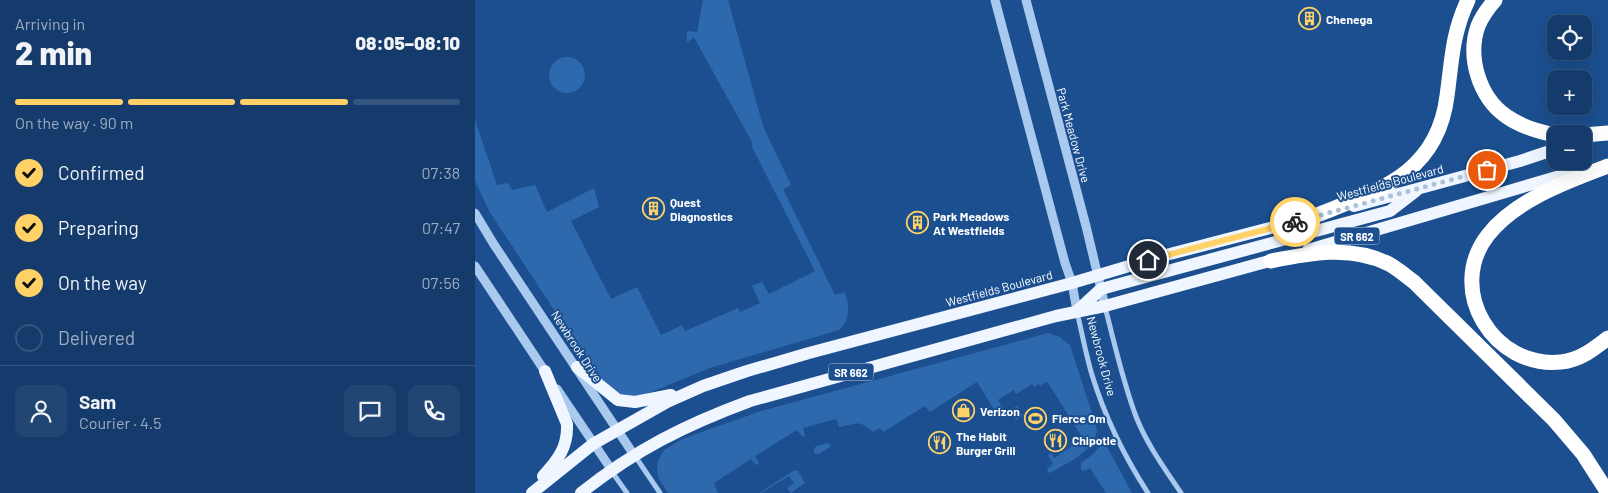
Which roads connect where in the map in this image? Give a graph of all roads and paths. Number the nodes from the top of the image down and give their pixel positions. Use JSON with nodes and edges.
{"nodes":[{"id":1,"x":995,"y":0,"type":"edge"},
{"id":2,"x":1026,"y":0,"type":"edge"},
{"id":3,"x":1467,"y":0,"type":"edge"},
{"id":4,"x":1495,"y":0,"type":"edge"},
{"id":5,"x":1547,"y":132,"type":"edge"},
{"id":6,"x":1608,"y":134,"type":"edge"},
{"id":7,"x":1592,"y":135,"type":"edge"},
{"id":8,"x":1592,"y":139,"type":"edge"},
{"id":9,"x":1547,"y":152,"type":"edge"},
{"id":10,"x":1608,"y":165,"type":"edge"},
{"id":11,"x":1420,"y":188,"type":"junction"},
{"id":12,"x":475,"y":213,"type":"edge"},
{"id":13,"x":1312,"y":217,"type":"junction"},
{"id":14,"x":1271,"y":261,"type":"junction"},
{"id":15,"x":475,"y":266,"type":"edge"},
{"id":16,"x":1097,"y":276,"type":"junction"},
{"id":17,"x":1072,"y":283,"type":"junction"},
{"id":18,"x":1101,"y":289,"type":"junction"},
{"id":19,"x":1105,"y":306,"type":"junction"},
{"id":20,"x":1077,"y":311,"type":"junction"},
{"id":21,"x":1608,"y":338,"type":"edge"},
{"id":22,"x":577,"y":367,"type":"junction"},
{"id":23,"x":545,"y":371,"type":"junction"},
{"id":24,"x":688,"y":392,"type":"junction"},
{"id":25,"x":617,"y":429,"type":"junction"},
{"id":26,"x":593,"y":444,"type":"junction"},
{"id":27,"x":634,"y":455,"type":"junction"},
{"id":28,"x":611,"y":469,"type":"junction"},
{"id":29,"x":530,"y":493,"type":"edge"},
{"id":30,"x":581,"y":493,"type":"edge"},
{"id":31,"x":627,"y":493,"type":"edge"},
{"id":32,"x":660,"y":493,"type":"edge"},
{"id":33,"x":1149,"y":493,"type":"edge"},
{"id":34,"x":1181,"y":493,"type":"edge"},
{"id":35,"x":1607,"y":493,"type":"edge"}],
"edges":[{"from":1,"to":17,"type":"street","name":"Newbrook Drive"},
{"from":2,"to":16,"type":"street","name":"Park Meadow Drive"},
{"from":3,"to":13,"type":"highway"},
{"from":4,"to":5,"type":"highway"},
{"from":6,"to":7,"type":"highway"},
{"from":6,"to":8,"type":"main road"},
{"from":9,"to":11,"type":"main road","name":"Westfields Boulevard","number":"SR 662"},
{"from":10,"to":14,"type":"main road","number":"SR 662"},
{"from":10,"to":21,"type":"highway"},
{"from":11,"to":13,"type":"main road","name":"Westfields Boulevard","number":"SR 662"},
{"from":11,"to":18,"type":"main road"},
{"from":12,"to":22,"type":"street","name":"Newbrook Drive"},
{"from":13,"to":16,"type":"main road","name":"Westfields Boulevard","number":"SR 662"},
{"from":14,"to":19,"type":"main road","number":"SR 662"},
{"from":14,"to":35,"type":"highway"},
{"from":15,"to":23,"type":"street"},
{"from":16,"to":17,"type":"main road","name":"Westfields Boulevard","number":"SR 662"},
{"from":16,"to":18,"type":"street","name":"Newbrook Drive"},
{"from":17,"to":20,"type":"street","name":"Newbrook Drive"},
{"from":17,"to":24,"type":"main road","name":"Westfields Boulevard","number":"SR 662"},
{"from":18,"to":19,"type":"street","name":"Newbrook Drive"},
{"from":18,"to":20,"type":"main road"},
{"from":19,"to":20,"type":"main road","number":"SR 662"},
{"from":19,"to":34,"type":"street","name":"Newbrook Drive"},
{"from":20,"to":27,"type":"main road","number":"SR 662"},
{"from":20,"to":33,"type":"street","name":"Newbrook Drive"},
{"from":22,"to":24,"type":"main road"},
{"from":22,"to":25,"type":"street","name":"Newbrook Drive"},
{"from":23,"to":26,"type":"street"},
{"from":23,"to":29,"type":"main road"},
{"from":24,"to":25,"type":"main road","name":"Westfields Boulevard","number":"SR 662"},
{"from":25,"to":26,"type":"main road","name":"Westfields Boulevard","number":"SR 662"},
{"from":25,"to":27,"type":"street","name":"Newbrook Drive"},
{"from":26,"to":28,"type":"street"},
{"from":26,"to":29,"type":"main road","name":"Westfields Boulevard","number":"SR 662"},
{"from":27,"to":28,"type":"main road","number":"SR 662"},
{"from":27,"to":32,"type":"street","name":"Newbrook Drive"},
{"from":28,"to":30,"type":"main road","number":"SR 662"},
{"from":28,"to":31,"type":"street"}]}
